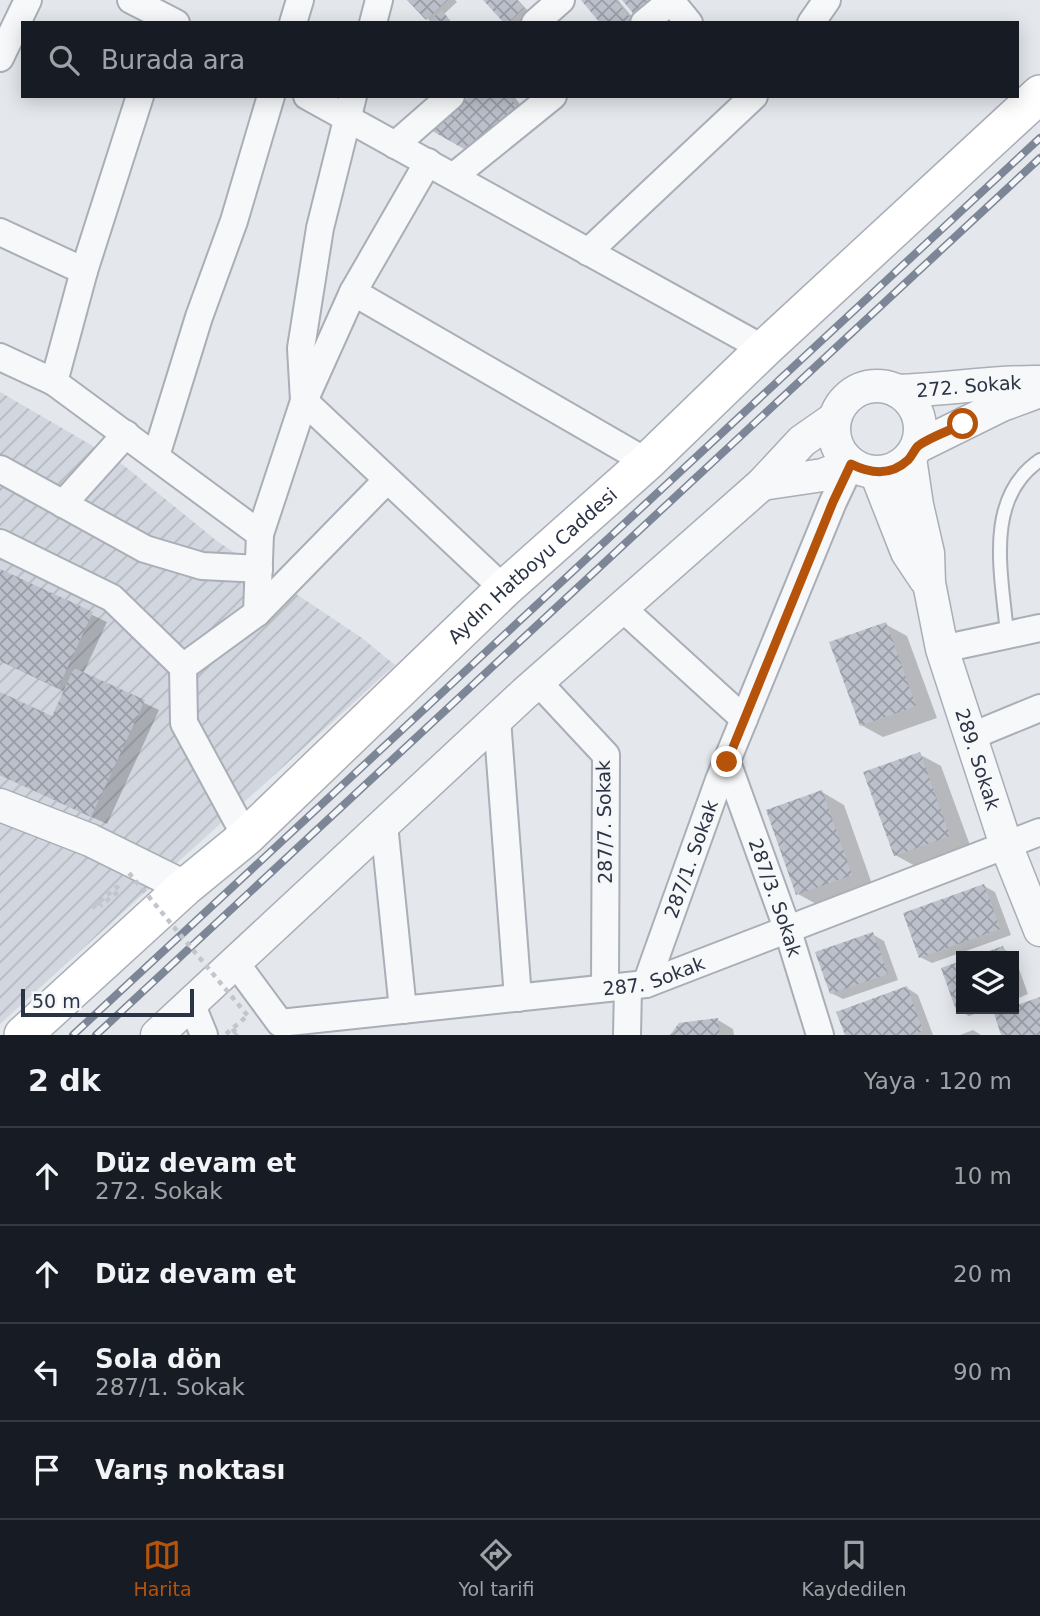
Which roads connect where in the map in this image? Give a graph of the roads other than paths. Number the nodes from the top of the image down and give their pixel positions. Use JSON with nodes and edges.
{"nodes":[{"id":1,"x":28,"y":0,"type":"edge"},
{"id":2,"x":131,"y":0,"type":"edge"},
{"id":3,"x":300,"y":0,"type":"edge"},
{"id":4,"x":379,"y":0,"type":"edge"},
{"id":5,"x":561,"y":0,"type":"edge"},
{"id":6,"x":671,"y":0,"type":"edge"},
{"id":7,"x":827,"y":0,"type":"edge"},
{"id":8,"x":164,"y":20,"type":"edge"},
{"id":9,"x":294,"y":21,"type":"edge"},
{"id":10,"x":374,"y":21,"type":"edge"},
{"id":11,"x":537,"y":21,"type":"edge"},
{"id":12,"x":646,"y":21,"type":"edge"},
{"id":13,"x":687,"y":21,"type":"edge"},
{"id":14,"x":812,"y":21,"type":"edge"},
{"id":15,"x":0,"y":58,"type":"edge"},
{"id":16,"x":1040,"y":94,"type":"edge"},
{"id":17,"x":139,"y":98,"type":"edge"},
{"id":18,"x":270,"y":98,"type":"edge"},
{"id":19,"x":314,"y":98,"type":"edge"},
{"id":20,"x":449,"y":98,"type":"edge"},
{"id":21,"x":551,"y":98,"type":"edge"},
{"id":22,"x":750,"y":98,"type":"edge"},
{"id":23,"x":350,"y":108,"type":"edge"},
{"id":24,"x":395,"y":145,"type":"junction"},
{"id":25,"x":428,"y":162,"type":"junction"},
{"id":26,"x":454,"y":176,"type":"junction"},
{"id":27,"x":0,"y":232,"type":"edge"},
{"id":28,"x":587,"y":252,"type":"junction"},
{"id":29,"x":84,"y":271,"type":"junction"},
{"id":30,"x":353,"y":292,"type":"junction"},
{"id":31,"x":764,"y":349,"type":"junction"},
{"id":32,"x":0,"y":357,"type":"edge"},
{"id":33,"x":54,"y":382,"type":"junction"},
{"id":34,"x":1040,"y":382,"type":"edge"},
{"id":35,"x":897,"y":391,"type":"junction"},
{"id":36,"x":1040,"y":391,"type":"edge"},
{"id":37,"x":304,"y":401,"type":"junction"},
{"id":38,"x":835,"y":418,"type":"junction"},
{"id":39,"x":126,"y":434,"type":"junction"},
{"id":40,"x":914,"y":452,"type":"junction"},
{"id":41,"x":156,"y":456,"type":"junction"},
{"id":42,"x":1040,"y":460,"type":"edge"},
{"id":43,"x":647,"y":462,"type":"junction"},
{"id":44,"x":863,"y":468,"type":"junction"},
{"id":45,"x":0,"y":470,"type":"edge"},
{"id":46,"x":387,"y":480,"type":"junction"},
{"id":47,"x":762,"y":484,"type":"junction"},
{"id":48,"x":63,"y":504,"type":"junction"},
{"id":49,"x":260,"y":534,"type":"junction"},
{"id":50,"x":0,"y":543,"type":"edge"},
{"id":51,"x":259,"y":569,"type":"junction"},
{"id":52,"x":929,"y":583,"type":"junction"},
{"id":53,"x":504,"y":589,"type":"junction"},
{"id":54,"x":621,"y":607,"type":"junction"},
{"id":55,"x":257,"y":613,"type":"junction"},
{"id":56,"x":1040,"y":628,"type":"edge"},
{"id":57,"x":1007,"y":634,"type":"junction"},
{"id":58,"x":942,"y":649,"type":"junction"},
{"id":59,"x":184,"y":667,"type":"junction"},
{"id":60,"x":538,"y":682,"type":"junction"},
{"id":61,"x":1040,"y":708,"type":"edge"},
{"id":62,"x":497,"y":719,"type":"junction"},
{"id":63,"x":744,"y":719,"type":"junction"},
{"id":64,"x":972,"y":736,"type":"junction"},
{"id":65,"x":727,"y":762,"type":"junction"},
{"id":66,"x":0,"y":805,"type":"edge"},
{"id":67,"x":384,"y":824,"type":"junction"},
{"id":68,"x":1040,"y":832,"type":"edge"},
{"id":69,"x":246,"y":837,"type":"junction"},
{"id":70,"x":1006,"y":845,"type":"junction"},
{"id":71,"x":185,"y":887,"type":"junction"},
{"id":72,"x":787,"y":928,"type":"junction"},
{"id":73,"x":1040,"y":930,"type":"edge"},
{"id":74,"x":235,"y":962,"type":"junction"},
{"id":75,"x":626,"y":986,"type":"junction"},
{"id":76,"x":518,"y":998,"type":"junction"},
{"id":77,"x":191,"y":1003,"type":"junction"},
{"id":78,"x":403,"y":1010,"type":"junction"},
{"id":79,"x":23,"y":1035,"type":"edge"},
{"id":80,"x":157,"y":1035,"type":"edge"},
{"id":81,"x":204,"y":1035,"type":"edge"},
{"id":82,"x":626,"y":1035,"type":"edge"},
{"id":83,"x":820,"y":1035,"type":"edge"}],
"edges":[{"from":1,"to":15,"type":"street"},
{"from":2,"to":8,"type":"street"},
{"from":3,"to":9,"type":"street"},
{"from":4,"to":10,"type":"street"},
{"from":5,"to":11,"type":"street"},
{"from":6,"to":12,"type":"street"},
{"from":6,"to":13,"type":"street"},
{"from":7,"to":14,"type":"street"},
{"from":16,"to":31,"type":"main road","name":"Aydın Hatboyu Caddesi"},
{"from":17,"to":29,"type":"street"},
{"from":18,"to":41,"type":"street"},
{"from":19,"to":23,"type":"street"},
{"from":20,"to":24,"type":"street"},
{"from":21,"to":26,"type":"street"},
{"from":22,"to":28,"type":"street"},
{"from":23,"to":24,"type":"street"},
{"from":23,"to":37,"type":"street"},
{"from":24,"to":25,"type":"street"},
{"from":25,"to":26,"type":"street"},
{"from":25,"to":30,"type":"street"},
{"from":26,"to":28,"type":"street"},
{"from":27,"to":29,"type":"street"},
{"from":28,"to":31,"type":"street"},
{"from":29,"to":33,"type":"street"},
{"from":30,"to":37,"type":"street"},
{"from":30,"to":43,"type":"street"},
{"from":31,"to":43,"type":"main road","name":"Aydın Hatboyu Caddesi"},
{"from":32,"to":33,"type":"street"},
{"from":33,"to":39,"type":"street"},
{"from":34,"to":35,"type":"street","name":"272. Sokak"},
{"from":35,"to":38,"type":"street"},
{"from":35,"to":40,"type":"street"},
{"from":36,"to":40,"type":"street","name":"272. Sokak"},
{"from":37,"to":46,"type":"street"},
{"from":37,"to":49,"type":"street"},
{"from":38,"to":44,"type":"street"},
{"from":38,"to":47,"type":"street"},
{"from":39,"to":41,"type":"street"},
{"from":39,"to":48,"type":"street"},
{"from":40,"to":44,"type":"street"},
{"from":40,"to":52,"type":"street","name":"289. Sokak"},
{"from":41,"to":49,"type":"street"},
{"from":42,"to":57,"type":"lane"},
{"from":43,"to":53,"type":"main road","name":"Aydın Hatboyu Caddesi"},
{"from":44,"to":47,"type":"street"},
{"from":44,"to":52,"type":"street"},
{"from":44,"to":63,"type":"street","name":"287/1. Sokak"},
{"from":45,"to":48,"type":"street"},
{"from":46,"to":53,"type":"street"},
{"from":46,"to":55,"type":"street"},
{"from":47,"to":54,"type":"street"},
{"from":48,"to":51,"type":"street"},
{"from":49,"to":51,"type":"street"},
{"from":50,"to":59,"type":"street"},
{"from":51,"to":55,"type":"street"},
{"from":52,"to":58,"type":"street","name":"289. Sokak"},
{"from":53,"to":69,"type":"main road","name":"Aydın Hatboyu Caddesi"},
{"from":54,"to":60,"type":"street"},
{"from":54,"to":63,"type":"street"},
{"from":55,"to":59,"type":"street"},
{"from":56,"to":57,"type":"street"},
{"from":57,"to":58,"type":"street"},
{"from":58,"to":64,"type":"street","name":"289. Sokak"},
{"from":59,"to":69,"type":"street"},
{"from":60,"to":62,"type":"street"},
{"from":60,"to":75,"type":"street","name":"287/7. Sokak"},
{"from":61,"to":64,"type":"street"},
{"from":62,"to":67,"type":"street"},
{"from":62,"to":76,"type":"street"},
{"from":63,"to":65,"type":"street","name":"287/1. Sokak"},
{"from":64,"to":70,"type":"street","name":"289. Sokak"},
{"from":65,"to":72,"type":"street","name":"287/3. Sokak"},
{"from":65,"to":75,"type":"street","name":"287/1. Sokak"},
{"from":66,"to":71,"type":"street"},
{"from":67,"to":74,"type":"street"},
{"from":67,"to":78,"type":"street"},
{"from":68,"to":70,"type":"street","name":"287. Sokak"},
{"from":69,"to":71,"type":"main road","name":"Aydın Hatboyu Caddesi"},
{"from":70,"to":72,"type":"street","name":"287. Sokak"},
{"from":70,"to":73,"type":"street","name":"289. Sokak"},
{"from":71,"to":79,"type":"main road","name":"Aydın Hatboyu Caddesi"},
{"from":72,"to":75,"type":"street","name":"287. Sokak"},
{"from":72,"to":83,"type":"street","name":"287/3. Sokak"},
{"from":74,"to":77,"type":"street"},
{"from":74,"to":78,"type":"street","name":"287. Sokak"},
{"from":75,"to":76,"type":"street","name":"287. Sokak"},
{"from":75,"to":82,"type":"street","name":"287/1. Sokak"},
{"from":76,"to":78,"type":"street","name":"287. Sokak"},
{"from":77,"to":80,"type":"street"},
{"from":77,"to":81,"type":"street"}]}
